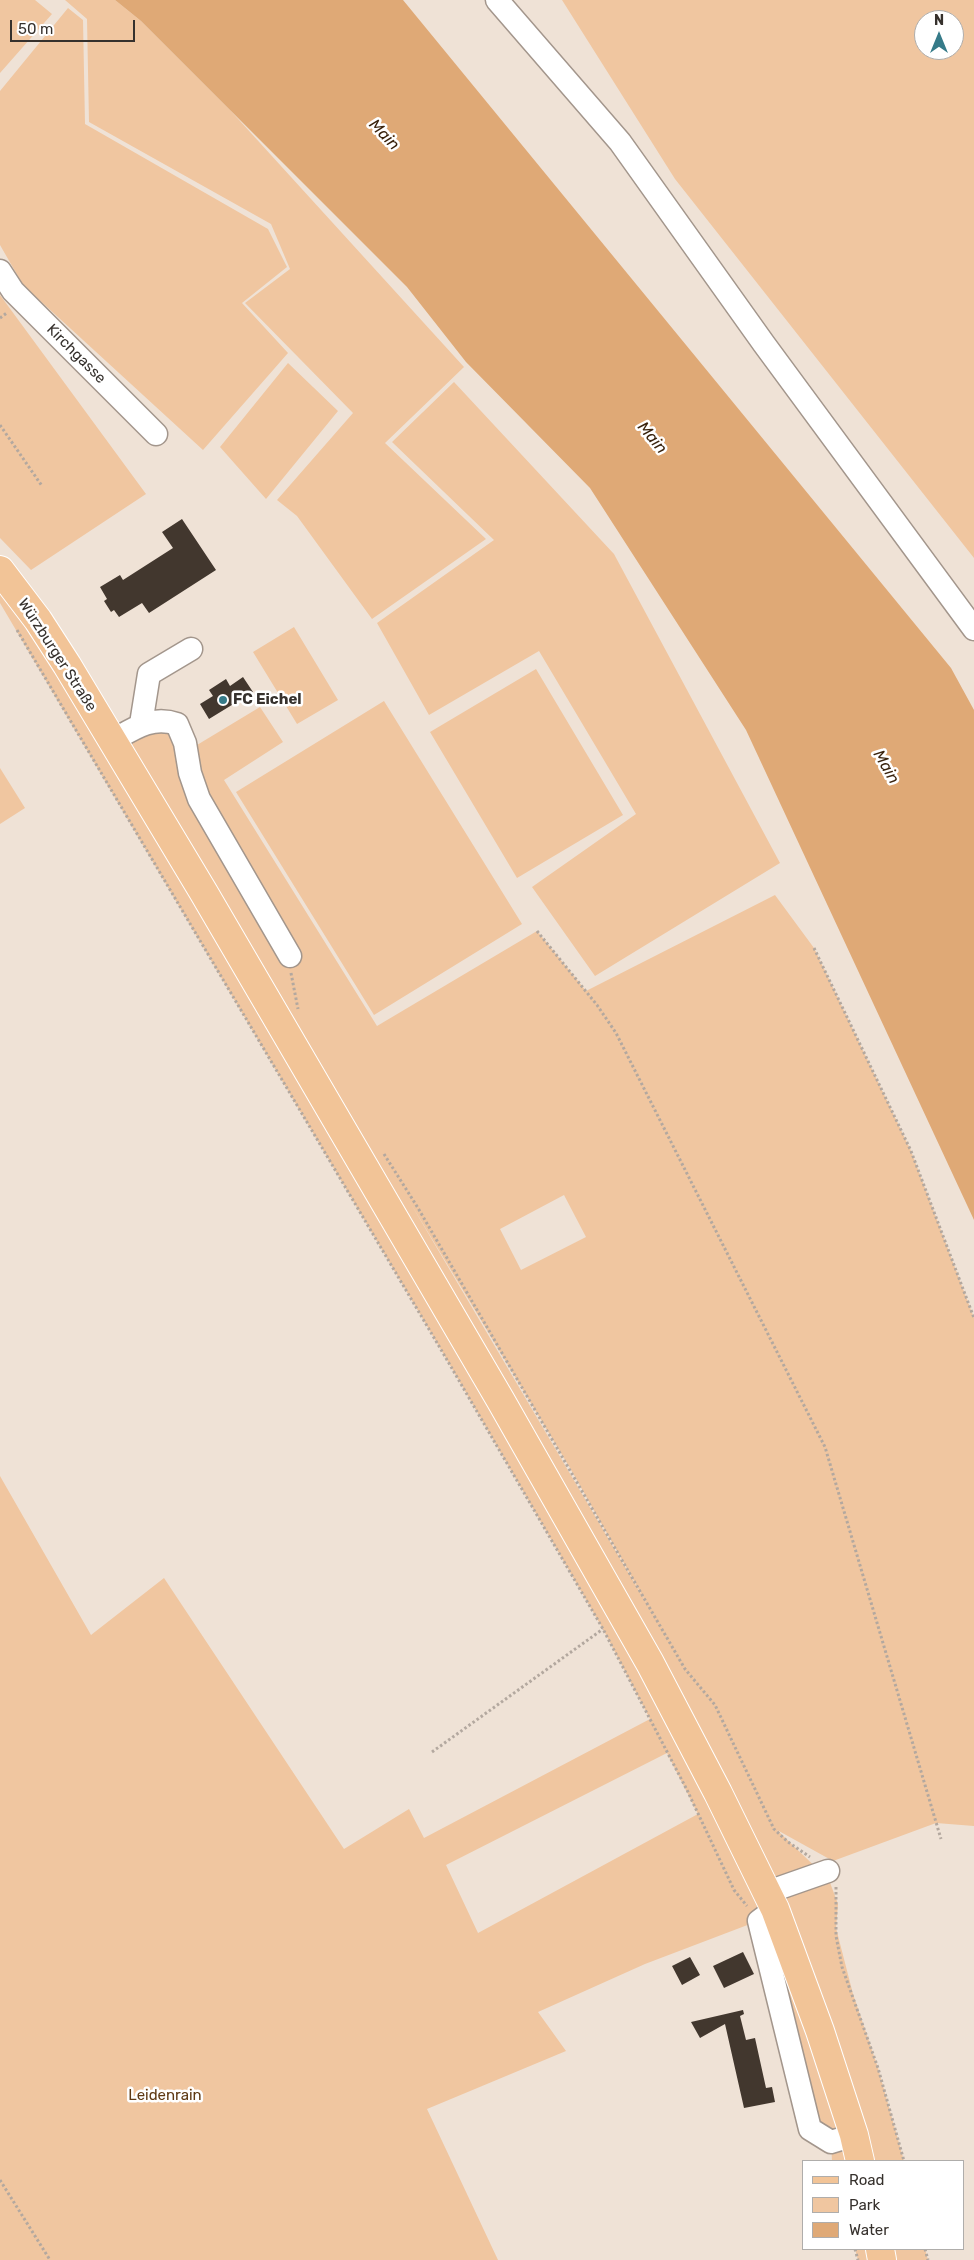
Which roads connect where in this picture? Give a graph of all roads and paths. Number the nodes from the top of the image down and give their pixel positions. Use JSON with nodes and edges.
{"nodes":[{"id":1,"x":497,"y":0,"type":"edge"},
{"id":2,"x":0,"y":271,"type":"edge"},
{"id":3,"x":0,"y":425,"type":"edge"},
{"id":4,"x":156,"y":434,"type":"dead end"},
{"id":5,"x":42,"y":486,"type":"dead end"},
{"id":6,"x":3,"y":581,"type":"edge"},
{"id":7,"x":15,"y":628,"type":"dead end"},
{"id":8,"x":974,"y":629,"type":"edge"},
{"id":9,"x":191,"y":649,"type":"dead end"},
{"id":10,"x":141,"y":724,"type":"junction"},
{"id":11,"x":112,"y":741,"type":"junction"},
{"id":12,"x":537,"y":931,"type":"dead end"},
{"id":13,"x":814,"y":948,"type":"dead end"},
{"id":14,"x":290,"y":956,"type":"dead end"},
{"id":15,"x":974,"y":1318,"type":"edge"},
{"id":16,"x":603,"y":1629,"type":"junction"},
{"id":17,"x":432,"y":1752,"type":"dead end"},
{"id":18,"x":941,"y":1839,"type":"dead end"},
{"id":19,"x":828,"y":1871,"type":"dead end"},
{"id":20,"x":767,"y":1907,"type":"junction"},
{"id":21,"x":857,"y":2148,"type":"edge"},
{"id":22,"x":0,"y":2180,"type":"edge"},
{"id":23,"x":50,"y":2260,"type":"edge"}],
"edges":[{"from":1,"to":8,"type":"street"},
{"from":2,"to":4,"type":"street","name":"Kirchgasse"},
{"from":3,"to":5,"type":"path"},
{"from":6,"to":11,"type":"main road","name":"Würzburger Straße"},
{"from":7,"to":16,"type":"path"},
{"from":9,"to":10,"type":"street"},
{"from":10,"to":11,"type":"street"},
{"from":10,"to":14,"type":"street"},
{"from":11,"to":20,"type":"main road","name":"Würzburger Straße"},
{"from":12,"to":18,"type":"path"},
{"from":13,"to":15,"type":"path"},
{"from":16,"to":17,"type":"path"},
{"from":16,"to":20,"type":"path"},
{"from":19,"to":20,"type":"street"},
{"from":20,"to":21,"type":"main road","name":"Würzburger Straße"},
{"from":20,"to":21,"type":"street"},
{"from":22,"to":23,"type":"path"}]}
